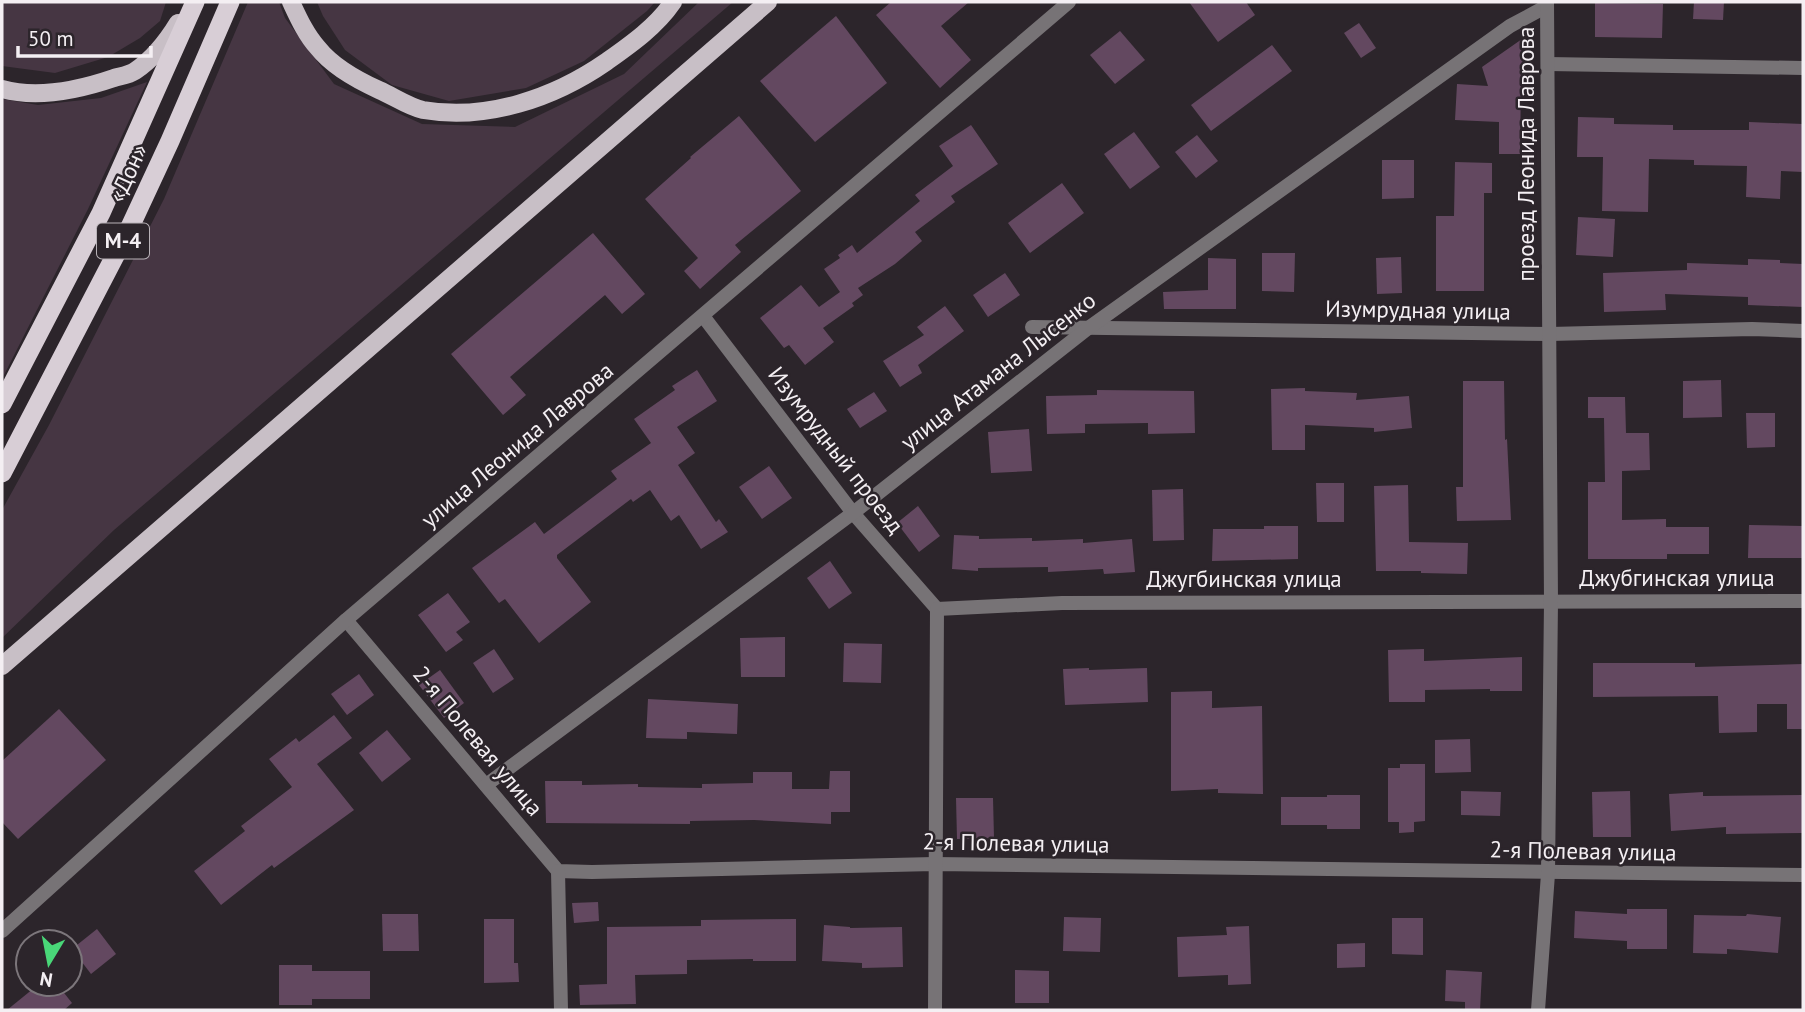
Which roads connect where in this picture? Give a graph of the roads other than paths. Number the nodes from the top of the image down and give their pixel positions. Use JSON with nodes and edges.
{"nodes":[{"id":1,"x":193,"y":2,"type":"edge"},
{"id":2,"x":230,"y":2,"type":"edge"},
{"id":3,"x":291,"y":2,"type":"edge"},
{"id":4,"x":673,"y":2,"type":"edge"},
{"id":5,"x":768,"y":2,"type":"edge"},
{"id":6,"x":1069,"y":2,"type":"edge"},
{"id":7,"x":1547,"y":4,"type":"edge"},
{"id":8,"x":1548,"y":64,"type":"junction"},
{"id":9,"x":1803,"y":68,"type":"edge"},
{"id":10,"x":2,"y":89,"type":"edge"},
{"id":11,"x":703,"y":316,"type":"junction"},
{"id":12,"x":1032,"y":327,"type":"dead end"},
{"id":13,"x":1087,"y":329,"type":"junction"},
{"id":14,"x":1803,"y":331,"type":"edge"},
{"id":15,"x":1550,"y":334,"type":"junction"},
{"id":16,"x":2,"y":404,"type":"edge"},
{"id":17,"x":2,"y":473,"type":"edge"},
{"id":18,"x":853,"y":513,"type":"junction"},
{"id":19,"x":1551,"y":601,"type":"junction"},
{"id":20,"x":1803,"y":601,"type":"edge"},
{"id":21,"x":937,"y":609,"type":"junction"},
{"id":22,"x":346,"y":620,"type":"junction"},
{"id":23,"x":2,"y":666,"type":"edge"},
{"id":24,"x":486,"y":785,"type":"junction"},
{"id":25,"x":934,"y":864,"type":"junction"},
{"id":26,"x":558,"y":871,"type":"junction"},
{"id":27,"x":1548,"y":874,"type":"junction"},
{"id":28,"x":1803,"y":875,"type":"edge"},
{"id":29,"x":2,"y":931,"type":"edge"},
{"id":30,"x":561,"y":1010,"type":"edge"},
{"id":31,"x":935,"y":1010,"type":"edge"},
{"id":32,"x":1538,"y":1010,"type":"edge"}],
"edges":[{"from":1,"to":10,"type":"main road"},
{"from":1,"to":16,"type":"highway","name":"«Дон»","number":"М-4"},
{"from":2,"to":17,"type":"highway","name":"«Дон»","number":"М-4"},
{"from":3,"to":4,"type":"main road"},
{"from":5,"to":23,"type":"main road"},
{"from":6,"to":11,"type":"street","name":"улица Леонида Лаврова"},
{"from":7,"to":8,"type":"street","name":"проезд Леонида Лаврова"},
{"from":7,"to":13,"type":"street","name":"улица Атамана Лысенко"},
{"from":8,"to":9,"type":"street"},
{"from":8,"to":15,"type":"street","name":"проезд Леонида Лаврова"},
{"from":11,"to":18,"type":"street","name":"Изумрудный проезд"},
{"from":11,"to":22,"type":"street","name":"улица Леонида Лаврова"},
{"from":12,"to":13,"type":"street","name":"Изумрудная улица"},
{"from":13,"to":15,"type":"street","name":"Изумрудная улица"},
{"from":13,"to":18,"type":"street","name":"улица Атамана Лысенко"},
{"from":14,"to":15,"type":"street","name":"Изумрудная улица"},
{"from":15,"to":19,"type":"street","name":"проезд Леонида Лаврова"},
{"from":18,"to":21,"type":"street","name":"Изумрудный проезд"},
{"from":18,"to":24,"type":"street","name":"улица Атамана Лысенко"},
{"from":19,"to":20,"type":"street","name":"Джубгинская улица"},
{"from":19,"to":21,"type":"street","name":"Джугбинская улица"},
{"from":19,"to":27,"type":"street","name":"проезд Леонида Лаврова"},
{"from":21,"to":25,"type":"street"},
{"from":22,"to":24,"type":"street","name":"2-я Полевая улица"},
{"from":22,"to":29,"type":"street","name":"улица Леонида Лаврова"},
{"from":24,"to":26,"type":"street","name":"2-я Полевая улица"},
{"from":25,"to":26,"type":"street","name":"2-я Полевая улица"},
{"from":25,"to":27,"type":"street","name":"2-я Полевая улица"},
{"from":25,"to":31,"type":"street"},
{"from":26,"to":30,"type":"street"},
{"from":27,"to":28,"type":"street","name":"2-я Полевая улица"},
{"from":27,"to":32,"type":"street","name":"проезд Леонида Лаврова"}]}
